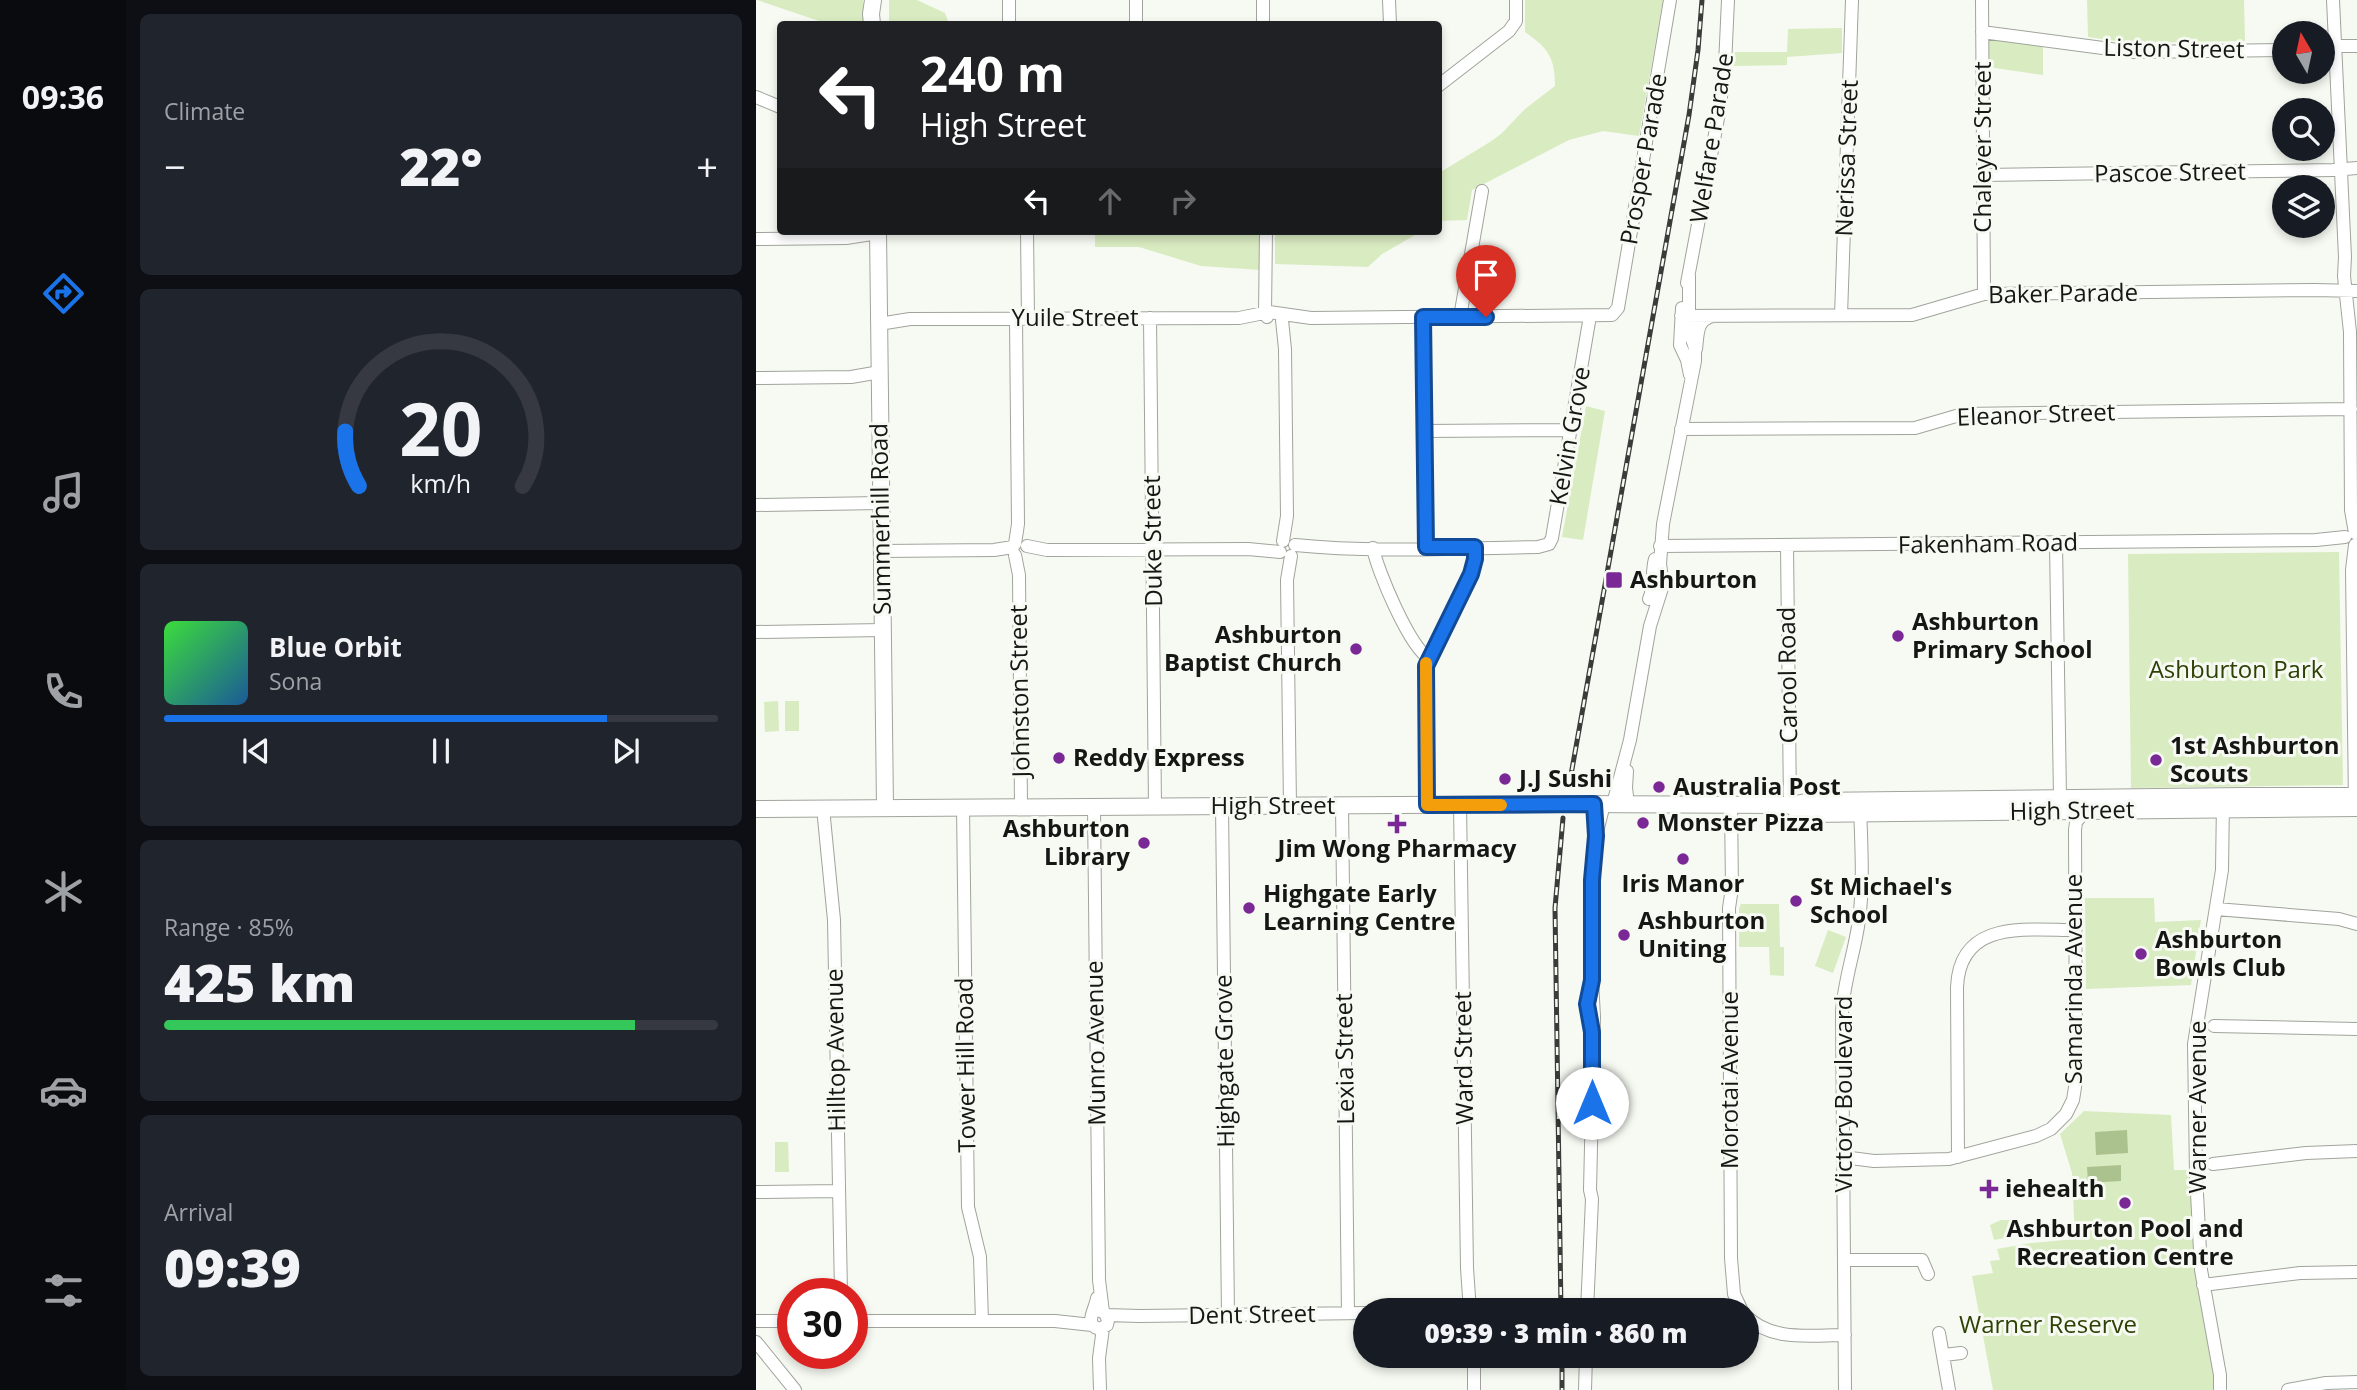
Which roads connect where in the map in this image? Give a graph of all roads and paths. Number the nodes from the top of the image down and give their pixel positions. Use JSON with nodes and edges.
{"nodes":[{"id":1,"x":873,"y":0,"type":"edge"},
{"id":2,"x":879,"y":0,"type":"edge"},
{"id":3,"x":1009,"y":0,"type":"edge"},
{"id":4,"x":1136,"y":0,"type":"edge"},
{"id":5,"x":1263,"y":0,"type":"edge"},
{"id":6,"x":1389,"y":0,"type":"edge"},
{"id":7,"x":1516,"y":0,"type":"edge"},
{"id":8,"x":1670,"y":0,"type":"edge"},
{"id":9,"x":1728,"y":0,"type":"edge"},
{"id":10,"x":1852,"y":0,"type":"edge"},
{"id":11,"x":1982,"y":0,"type":"edge"},
{"id":12,"x":2333,"y":0,"type":"edge"},
{"id":13,"x":872,"y":21,"type":"edge"},
{"id":14,"x":878,"y":21,"type":"edge"},
{"id":15,"x":1009,"y":21,"type":"edge"},
{"id":16,"x":1136,"y":21,"type":"edge"},
{"id":17,"x":1263,"y":21,"type":"edge"},
{"id":18,"x":1390,"y":21,"type":"edge"},
{"id":19,"x":2332,"y":21,"type":"edge"},
{"id":20,"x":1982,"y":32,"type":"junction"},
{"id":21,"x":2357,"y":46,"type":"edge"},
{"id":22,"x":2335,"y":48,"type":"edge"},
{"id":23,"x":2272,"y":50,"type":"edge"},
{"id":24,"x":1442,"y":83,"type":"edge"},
{"id":25,"x":2334,"y":84,"type":"edge"},
{"id":26,"x":756,"y":97,"type":"edge"},
{"id":27,"x":777,"y":106,"type":"edge"},
{"id":28,"x":2357,"y":168,"type":"edge"},
{"id":29,"x":2341,"y":169,"type":"junction"},
{"id":30,"x":1983,"y":175,"type":"junction"},
{"id":31,"x":1482,"y":191,"type":"dead end"},
{"id":32,"x":878,"y":235,"type":"edge"},
{"id":33,"x":1027,"y":235,"type":"edge"},
{"id":34,"x":1266,"y":235,"type":"edge"},
{"id":35,"x":756,"y":239,"type":"edge"},
{"id":36,"x":2351,"y":289,"type":"edge"},
{"id":37,"x":1984,"y":294,"type":"junction"},
{"id":38,"x":1267,"y":314,"type":"junction"},
{"id":39,"x":1612,"y":315,"type":"joint"},
{"id":40,"x":1841,"y":315,"type":"junction"},
{"id":41,"x":1590,"y":316,"type":"junction"},
{"id":42,"x":1685,"y":316,"type":"junction"},
{"id":43,"x":1713,"y":316,"type":"junction"},
{"id":44,"x":1423,"y":317,"type":"junction"},
{"id":45,"x":1460,"y":317,"type":"junction"},
{"id":46,"x":1150,"y":318,"type":"junction"},
{"id":47,"x":1285,"y":318,"type":"junction"},
{"id":48,"x":879,"y":319,"type":"junction"},
{"id":49,"x":1022,"y":319,"type":"junction"},
{"id":50,"x":1695,"y":352,"type":"junction"},
{"id":51,"x":880,"y":377,"type":"junction"},
{"id":52,"x":756,"y":378,"type":"edge"},
{"id":53,"x":1690,"y":379,"type":"junction"},
{"id":54,"x":2351,"y":410,"type":"junction"},
{"id":55,"x":1681,"y":429,"type":"junction"},
{"id":56,"x":1571,"y":430,"type":"junction"},
{"id":57,"x":1424,"y":431,"type":"junction"},
{"id":58,"x":881,"y":503,"type":"junction"},
{"id":59,"x":756,"y":505,"type":"edge"},
{"id":60,"x":2353,"y":539,"type":"edge"},
{"id":61,"x":2056,"y":543,"type":"junction"},
{"id":62,"x":1660,"y":546,"type":"junction"},
{"id":63,"x":1787,"y":546,"type":"junction"},
{"id":64,"x":1426,"y":547,"type":"junction"},
{"id":65,"x":1480,"y":547,"type":"junction"},
{"id":66,"x":1368,"y":548,"type":"junction"},
{"id":67,"x":1153,"y":549,"type":"junction"},
{"id":68,"x":1287,"y":549,"type":"junction"},
{"id":69,"x":1019,"y":550,"type":"junction"},
{"id":70,"x":882,"y":551,"type":"junction"},
{"id":71,"x":883,"y":630,"type":"junction"},
{"id":72,"x":756,"y":632,"type":"edge"},
{"id":73,"x":1429,"y":658,"type":"junction"},
{"id":74,"x":2355,"y":668,"type":"edge"},
{"id":75,"x":2060,"y":798,"type":"junction"},
{"id":76,"x":2356,"y":802,"type":"edge"},
{"id":77,"x":2222,"y":803,"type":"junction"},
{"id":78,"x":1610,"y":804,"type":"junction"},
{"id":79,"x":1342,"y":805,"type":"junction"},
{"id":80,"x":1427,"y":805,"type":"junction"},
{"id":81,"x":1460,"y":805,"type":"junction"},
{"id":82,"x":1731,"y":805,"type":"junction"},
{"id":83,"x":1790,"y":805,"type":"junction"},
{"id":84,"x":964,"y":806,"type":"junction"},
{"id":85,"x":1094,"y":806,"type":"junction"},
{"id":86,"x":1156,"y":806,"type":"junction"},
{"id":87,"x":1222,"y":806,"type":"junction"},
{"id":88,"x":1290,"y":806,"type":"junction"},
{"id":89,"x":885,"y":807,"type":"junction"},
{"id":90,"x":1021,"y":807,"type":"junction"},
{"id":91,"x":1860,"y":807,"type":"junction"},
{"id":92,"x":823,"y":808,"type":"junction"},
{"id":93,"x":756,"y":809,"type":"edge"},
{"id":94,"x":2086,"y":810,"type":"junction"},
{"id":95,"x":2216,"y":909,"type":"junction"},
{"id":96,"x":2357,"y":924,"type":"edge"},
{"id":97,"x":2075,"y":930,"type":"junction"},
{"id":98,"x":2214,"y":1026,"type":"dead end"},
{"id":99,"x":2357,"y":1029,"type":"edge"},
{"id":100,"x":2357,"y":1152,"type":"edge"},
{"id":101,"x":1958,"y":1157,"type":"junction"},
{"id":102,"x":1843,"y":1161,"type":"junction"},
{"id":103,"x":2213,"y":1164,"type":"dead end"},
{"id":104,"x":838,"y":1191,"type":"junction"},
{"id":105,"x":756,"y":1192,"type":"edge"},
{"id":106,"x":1844,"y":1260,"type":"junction"},
{"id":107,"x":2357,"y":1272,"type":"edge"},
{"id":108,"x":1928,"y":1274,"type":"dead end"},
{"id":109,"x":841,"y":1278,"type":"edge"},
{"id":110,"x":2203,"y":1285,"type":"junction"},
{"id":111,"x":1468,"y":1298,"type":"edge"},
{"id":112,"x":1587,"y":1298,"type":"edge"},
{"id":113,"x":1735,"y":1298,"type":"edge"},
{"id":114,"x":1348,"y":1313,"type":"junction"},
{"id":115,"x":1353,"y":1313,"type":"edge"},
{"id":116,"x":1228,"y":1315,"type":"junction"},
{"id":117,"x":1099,"y":1320,"type":"junction"},
{"id":118,"x":756,"y":1321,"type":"edge"},
{"id":119,"x":771,"y":1321,"type":"junction"},
{"id":120,"x":777,"y":1321,"type":"edge"},
{"id":121,"x":868,"y":1321,"type":"edge"},
{"id":122,"x":982,"y":1321,"type":"junction"},
{"id":123,"x":1759,"y":1327,"type":"edge"},
{"id":124,"x":1939,"y":1333,"type":"dead end"},
{"id":125,"x":1845,"y":1335,"type":"junction"},
{"id":126,"x":758,"y":1344,"type":"edge"},
{"id":127,"x":1961,"y":1353,"type":"dead end"},
{"id":128,"x":1944,"y":1355,"type":"junction"},
{"id":129,"x":1474,"y":1368,"type":"edge"},
{"id":130,"x":1586,"y":1368,"type":"edge"},
{"id":131,"x":2220,"y":1375,"type":"junction"},
{"id":132,"x":2357,"y":1384,"type":"edge"},
{"id":133,"x":795,"y":1390,"type":"edge"},
{"id":134,"x":1100,"y":1390,"type":"edge"},
{"id":135,"x":1474,"y":1390,"type":"edge"},
{"id":136,"x":1585,"y":1390,"type":"edge"},
{"id":137,"x":1845,"y":1390,"type":"edge"},
{"id":138,"x":1949,"y":1390,"type":"edge"},
{"id":139,"x":2220,"y":1390,"type":"edge"},
{"id":140,"x":2227,"y":1390,"type":"edge"},
{"id":141,"x":2288,"y":1390,"type":"edge"}],
"edges":[{"from":1,"to":13,"type":"main road"},
{"from":2,"to":14,"type":"main road"},
{"from":3,"to":15,"type":"street"},
{"from":4,"to":16,"type":"street"},
{"from":5,"to":17,"type":"street"},
{"from":6,"to":18,"type":"street"},
{"from":7,"to":24,"type":"street"},
{"from":8,"to":39,"type":"street","name":"Prosper Parade"},
{"from":9,"to":42,"type":"street","name":"Welfare Parade"},
{"from":10,"to":40,"type":"street","name":"Nerissa Street"},
{"from":11,"to":20,"type":"street","name":"Chaleyer Street"},
{"from":12,"to":19,"type":"street"},
{"from":20,"to":23,"type":"street","name":"Liston Street"},
{"from":20,"to":30,"type":"street","name":"Chaleyer Street"},
{"from":21,"to":22,"type":"street"},
{"from":25,"to":29,"type":"street"},
{"from":26,"to":27,"type":"street"},
{"from":28,"to":29,"type":"street","name":"Pascoe Street"},
{"from":29,"to":30,"type":"street","name":"Pascoe Street"},
{"from":29,"to":36,"type":"street"},
{"from":30,"to":37,"type":"street","name":"Chaleyer Street"},
{"from":31,"to":45,"type":"street"},
{"from":32,"to":35,"type":"street"},
{"from":32,"to":48,"type":"main road","name":"Summerhill Road"},
{"from":33,"to":49,"type":"street","name":"Johnston Street"},
{"from":34,"to":38,"type":"street"},
{"from":36,"to":37,"type":"street","name":"Baker Parade"},
{"from":36,"to":54,"type":"street"},
{"from":37,"to":40,"type":"street","name":"Baker Parade"},
{"from":38,"to":46,"type":"street","name":"Yuile Street"},
{"from":38,"to":47,"type":"street","name":"Yuile Street"},
{"from":39,"to":41,"type":"street","name":"Yuile Street"},
{"from":40,"to":43,"type":"street","name":"Baker Parade"},
{"from":41,"to":45,"type":"street","name":"Yuile Street"},
{"from":41,"to":56,"type":"street","name":"Kelvin Grove"},
{"from":42,"to":43,"type":"street","name":"Baker Parade"},
{"from":42,"to":50,"type":"street","name":"Welfare Parade"},
{"from":42,"to":53,"type":"street","name":"Welfare Parade"},
{"from":43,"to":50,"type":"street"},
{"from":44,"to":45,"type":"street","name":"Yuile Street"},
{"from":44,"to":47,"type":"street","name":"Yuile Street"},
{"from":44,"to":57,"type":"street"},
{"from":46,"to":49,"type":"street","name":"Yuile Street"},
{"from":46,"to":67,"type":"street","name":"Duke Street"},
{"from":47,"to":68,"type":"street"},
{"from":48,"to":49,"type":"street","name":"Yuile Street"},
{"from":48,"to":51,"type":"main road","name":"Summerhill Road"},
{"from":49,"to":69,"type":"street","name":"Johnston Street"},
{"from":50,"to":53,"type":"street","name":"Welfare Parade"},
{"from":51,"to":52,"type":"street"},
{"from":51,"to":58,"type":"main road","name":"Summerhill Road"},
{"from":53,"to":55,"type":"street","name":"Welfare Parade"},
{"from":54,"to":55,"type":"street","name":"Eleanor Street"},
{"from":54,"to":60,"type":"street"},
{"from":55,"to":62,"type":"street","name":"Welfare Parade"},
{"from":56,"to":57,"type":"street"},
{"from":56,"to":65,"type":"street","name":"Kelvin Grove"},
{"from":57,"to":64,"type":"street"},
{"from":58,"to":59,"type":"street"},
{"from":58,"to":70,"type":"main road","name":"Summerhill Road"},
{"from":60,"to":61,"type":"street","name":"Fakenham Road"},
{"from":60,"to":74,"type":"street"},
{"from":61,"to":63,"type":"street","name":"Fakenham Road"},
{"from":61,"to":75,"type":"street"},
{"from":62,"to":63,"type":"street","name":"Fakenham Road"},
{"from":62,"to":78,"type":"street","name":"Welfare Parade"},
{"from":63,"to":83,"type":"street","name":"Carool Road"},
{"from":64,"to":65,"type":"street"},
{"from":64,"to":66,"type":"street"},
{"from":65,"to":73,"type":"street"},
{"from":66,"to":68,"type":"street"},
{"from":66,"to":73,"type":"street"},
{"from":67,"to":68,"type":"street"},
{"from":67,"to":69,"type":"street"},
{"from":67,"to":86,"type":"street","name":"Duke Street"},
{"from":68,"to":88,"type":"street"},
{"from":69,"to":70,"type":"street"},
{"from":69,"to":90,"type":"street","name":"Johnston Street"},
{"from":70,"to":71,"type":"main road","name":"Summerhill Road"},
{"from":71,"to":72,"type":"street"},
{"from":71,"to":89,"type":"main road","name":"Summerhill Road"},
{"from":73,"to":80,"type":"street"},
{"from":74,"to":76,"type":"street"},
{"from":75,"to":77,"type":"main road","name":"High Street"},
{"from":75,"to":91,"type":"main road","name":"High Street"},
{"from":76,"to":77,"type":"main road","name":"High Street"},
{"from":77,"to":94,"type":"main road","name":"High Street"},
{"from":77,"to":95,"type":"street","name":"Warner Avenue"},
{"from":78,"to":81,"type":"main road","name":"High Street"},
{"from":78,"to":82,"type":"main road","name":"High Street"},
{"from":78,"to":112,"type":"street","name":"Welfare Parade"},
{"from":79,"to":80,"type":"main road","name":"High Street"},
{"from":79,"to":88,"type":"main road","name":"High Street"},
{"from":79,"to":114,"type":"street","name":"Lexia Street"},
{"from":80,"to":81,"type":"main road","name":"High Street"},
{"from":81,"to":111,"type":"street","name":"Ward Street"},
{"from":82,"to":83,"type":"main road","name":"High Street"},
{"from":82,"to":113,"type":"street","name":"Morotai Avenue"},
{"from":83,"to":91,"type":"main road","name":"High Street"},
{"from":84,"to":89,"type":"main road","name":"High Street"},
{"from":84,"to":90,"type":"main road","name":"High Street"},
{"from":84,"to":122,"type":"street","name":"Tower Hill Road"},
{"from":85,"to":86,"type":"main road","name":"High Street"},
{"from":85,"to":90,"type":"main road","name":"High Street"},
{"from":85,"to":117,"type":"street","name":"Munro Avenue"},
{"from":86,"to":87,"type":"main road","name":"High Street"},
{"from":87,"to":88,"type":"main road","name":"High Street"},
{"from":87,"to":116,"type":"street","name":"Highgate Grove"},
{"from":89,"to":92,"type":"main road","name":"High Street"},
{"from":91,"to":94,"type":"main road","name":"High Street"},
{"from":91,"to":102,"type":"street","name":"Victory Boulevard"},
{"from":92,"to":93,"type":"main road","name":"High Street"},
{"from":92,"to":104,"type":"street","name":"Hilltop Avenue"},
{"from":94,"to":97,"type":"street","name":"Samarinda Avenue"},
{"from":95,"to":96,"type":"street"},
{"from":95,"to":110,"type":"street","name":"Warner Avenue"},
{"from":97,"to":101,"type":"street","name":"Samarinda Avenue"},
{"from":97,"to":101,"type":"street"},
{"from":98,"to":99,"type":"street"},
{"from":100,"to":103,"type":"street"},
{"from":101,"to":102,"type":"street","name":"Samarinda Avenue"},
{"from":102,"to":106,"type":"street","name":"Victory Boulevard"},
{"from":104,"to":105,"type":"street"},
{"from":104,"to":109,"type":"street","name":"Hilltop Avenue"},
{"from":106,"to":108,"type":"street"},
{"from":106,"to":125,"type":"street","name":"Victory Boulevard"},
{"from":107,"to":110,"type":"street"},
{"from":110,"to":131,"type":"street","name":"Warner Avenue"},
{"from":114,"to":115,"type":"street","name":"Dent Street"},
{"from":114,"to":116,"type":"street","name":"Dent Street"},
{"from":116,"to":117,"type":"street","name":"Dent Street"},
{"from":117,"to":122,"type":"street","name":"Dent Street"},
{"from":117,"to":134,"type":"street","name":"Munro Avenue"},
{"from":118,"to":119,"type":"street"},
{"from":119,"to":120,"type":"street"},
{"from":119,"to":126,"type":"street"},
{"from":121,"to":122,"type":"street","name":"Dent Street"},
{"from":123,"to":125,"type":"street"},
{"from":124,"to":128,"type":"street"},
{"from":125,"to":137,"type":"street","name":"Victory Boulevard"},
{"from":126,"to":133,"type":"street"},
{"from":127,"to":128,"type":"street"},
{"from":128,"to":138,"type":"street"},
{"from":129,"to":135,"type":"street"},
{"from":130,"to":136,"type":"street"},
{"from":131,"to":139,"type":"street","name":"Warner Avenue"},
{"from":131,"to":140,"type":"street","name":"Warner Avenue"},
{"from":132,"to":141,"type":"street"}]}
